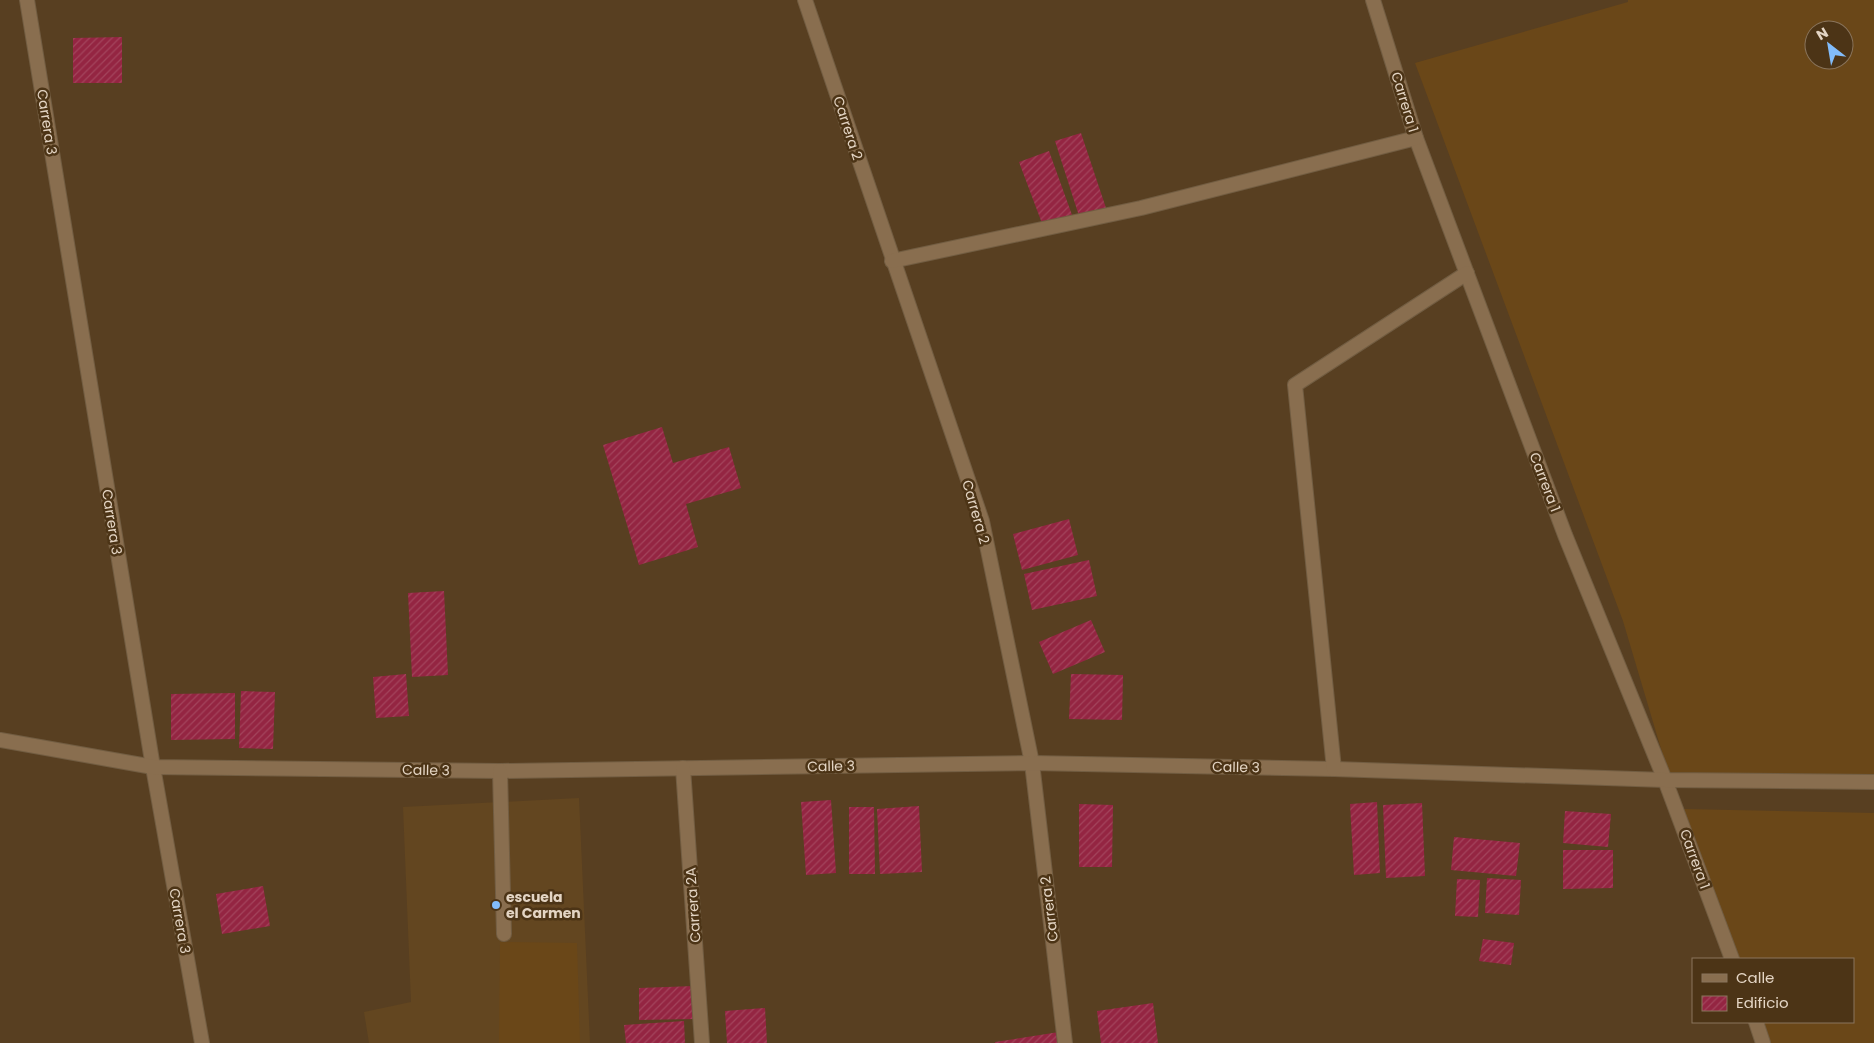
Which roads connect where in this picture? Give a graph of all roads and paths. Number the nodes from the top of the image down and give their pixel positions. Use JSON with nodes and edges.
{"nodes":[{"id":1,"x":27,"y":0,"type":"edge"},
{"id":2,"x":805,"y":0,"type":"edge"},
{"id":3,"x":1372,"y":0,"type":"edge"},
{"id":4,"x":1416,"y":138,"type":"junction"},
{"id":5,"x":892,"y":261,"type":"junction"},
{"id":6,"x":1467,"y":273,"type":"junction"},
{"id":7,"x":0,"y":740,"type":"edge"},
{"id":8,"x":1032,"y":763,"type":"junction"},
{"id":9,"x":152,"y":767,"type":"junction"},
{"id":10,"x":683,"y":768,"type":"junction"},
{"id":11,"x":1334,"y":769,"type":"junction"},
{"id":12,"x":500,"y":771,"type":"junction"},
{"id":13,"x":1665,"y":780,"type":"junction"},
{"id":14,"x":1874,"y":782,"type":"edge"},
{"id":15,"x":504,"y":934,"type":"dead end"},
{"id":16,"x":1732,"y":958,"type":"edge"},
{"id":17,"x":1756,"y":1023,"type":"edge"},
{"id":18,"x":202,"y":1043,"type":"edge"},
{"id":19,"x":702,"y":1043,"type":"edge"},
{"id":20,"x":1065,"y":1043,"type":"edge"},
{"id":21,"x":1763,"y":1043,"type":"edge"}],
"edges":[{"from":1,"to":9,"type":"street","name":"Carrera 3"},
{"from":2,"to":5,"type":"street","name":"Carrera 2"},
{"from":3,"to":4,"type":"street","name":"Carrera 1"},
{"from":4,"to":5,"type":"street"},
{"from":4,"to":6,"type":"street","name":"Carrera 1"},
{"from":5,"to":8,"type":"street","name":"Carrera 2"},
{"from":6,"to":11,"type":"street"},
{"from":6,"to":13,"type":"street","name":"Carrera 1"},
{"from":7,"to":9,"type":"street","name":"Calle 3"},
{"from":8,"to":10,"type":"street","name":"Calle 3"},
{"from":8,"to":11,"type":"street","name":"Calle 3"},
{"from":8,"to":20,"type":"street","name":"Carrera 2"},
{"from":9,"to":12,"type":"street","name":"Calle 3"},
{"from":9,"to":18,"type":"street","name":"Carrera 3"},
{"from":10,"to":12,"type":"street","name":"Calle 3"},
{"from":10,"to":19,"type":"street","name":"Carrera 2A"},
{"from":11,"to":13,"type":"street","name":"Calle 3"},
{"from":12,"to":15,"type":"street"},
{"from":13,"to":14,"type":"street","name":"Calle 3"},
{"from":13,"to":16,"type":"street","name":"Carrera 1"},
{"from":17,"to":21,"type":"street"}]}
